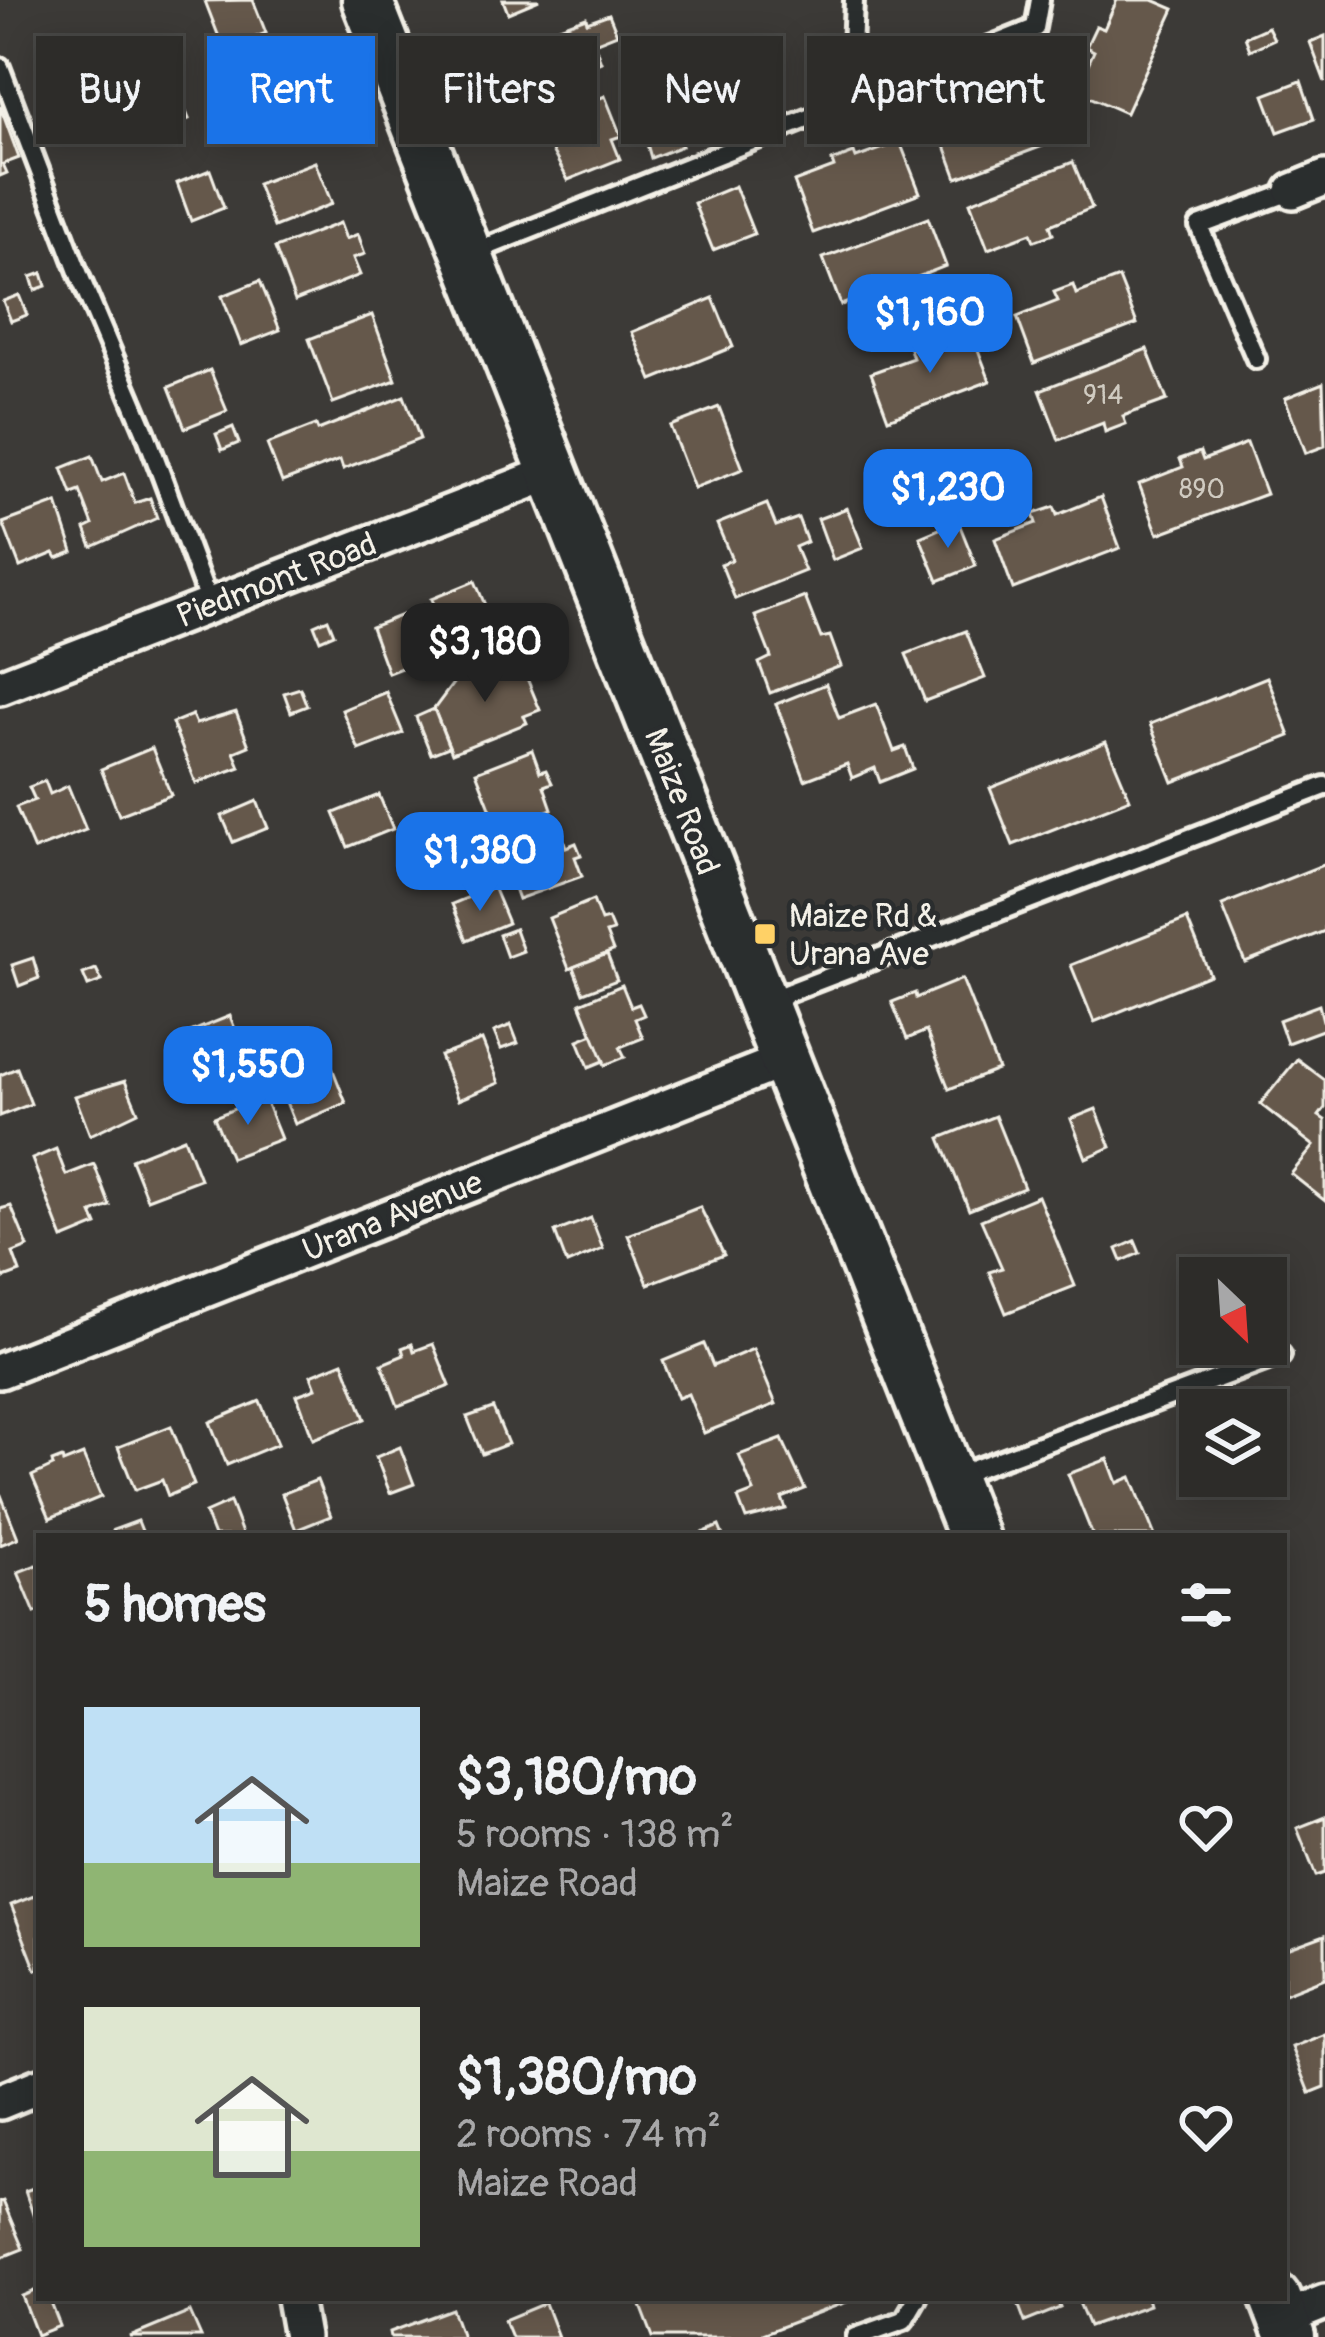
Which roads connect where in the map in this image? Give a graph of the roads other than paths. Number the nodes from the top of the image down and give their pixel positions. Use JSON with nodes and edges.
{"nodes":[{"id":1,"x":367,"y":0,"type":"edge"},
{"id":2,"x":854,"y":0,"type":"edge"},
{"id":3,"x":1040,"y":0,"type":"edge"},
{"id":4,"x":853,"y":36,"type":"edge"},
{"id":5,"x":1015,"y":36,"type":"edge"},
{"id":6,"x":0,"y":67,"type":"edge"},
{"id":7,"x":807,"y":119,"type":"edge"},
{"id":8,"x":1325,"y":178,"type":"edge"},
{"id":9,"x":1293,"y":191,"type":"joint"},
{"id":10,"x":467,"y":255,"type":"junction"},
{"id":11,"x":1256,"y":359,"type":"dead end"},
{"id":12,"x":553,"y":472,"type":"junction"},
{"id":13,"x":209,"y":604,"type":"junction"},
{"id":14,"x":0,"y":687,"type":"edge"},
{"id":15,"x":1325,"y":786,"type":"edge"},
{"id":16,"x":762,"y":1003,"type":"junction"},
{"id":17,"x":784,"y":1060,"type":"junction"},
{"id":18,"x":1256,"y":1365,"type":"edge"},
{"id":19,"x":0,"y":1371,"type":"edge"},
{"id":20,"x":951,"y":1478,"type":"junction"},
{"id":21,"x":973,"y":1533,"type":"edge"},
{"id":22,"x":36,"y":2087,"type":"edge"},
{"id":23,"x":0,"y":2102,"type":"edge"},
{"id":24,"x":295,"y":2301,"type":"edge"},
{"id":25,"x":915,"y":2301,"type":"edge"},
{"id":26,"x":301,"y":2337,"type":"edge"},
{"id":27,"x":856,"y":2337,"type":"edge"}],
"edges":[{"from":1,"to":10,"type":"street","name":"Maize Road"},
{"from":2,"to":4,"type":"lane"},
{"from":3,"to":5,"type":"lane"},
{"from":6,"to":13,"type":"lane"},
{"from":7,"to":10,"type":"lane"},
{"from":8,"to":9,"type":"street"},
{"from":9,"to":11,"type":"lane"},
{"from":10,"to":12,"type":"street","name":"Maize Road"},
{"from":12,"to":13,"type":"street","name":"Piedmont Road"},
{"from":12,"to":16,"type":"street","name":"Maize Road"},
{"from":13,"to":14,"type":"street","name":"Piedmont Road"},
{"from":15,"to":16,"type":"lane"},
{"from":16,"to":17,"type":"street","name":"Maize Road"},
{"from":17,"to":19,"type":"street","name":"Urana Avenue"},
{"from":17,"to":20,"type":"street","name":"Maize Road"},
{"from":18,"to":20,"type":"lane"},
{"from":20,"to":21,"type":"street","name":"Maize Road"},
{"from":22,"to":23,"type":"street"},
{"from":24,"to":26,"type":"street"},
{"from":25,"to":27,"type":"lane"}]}
